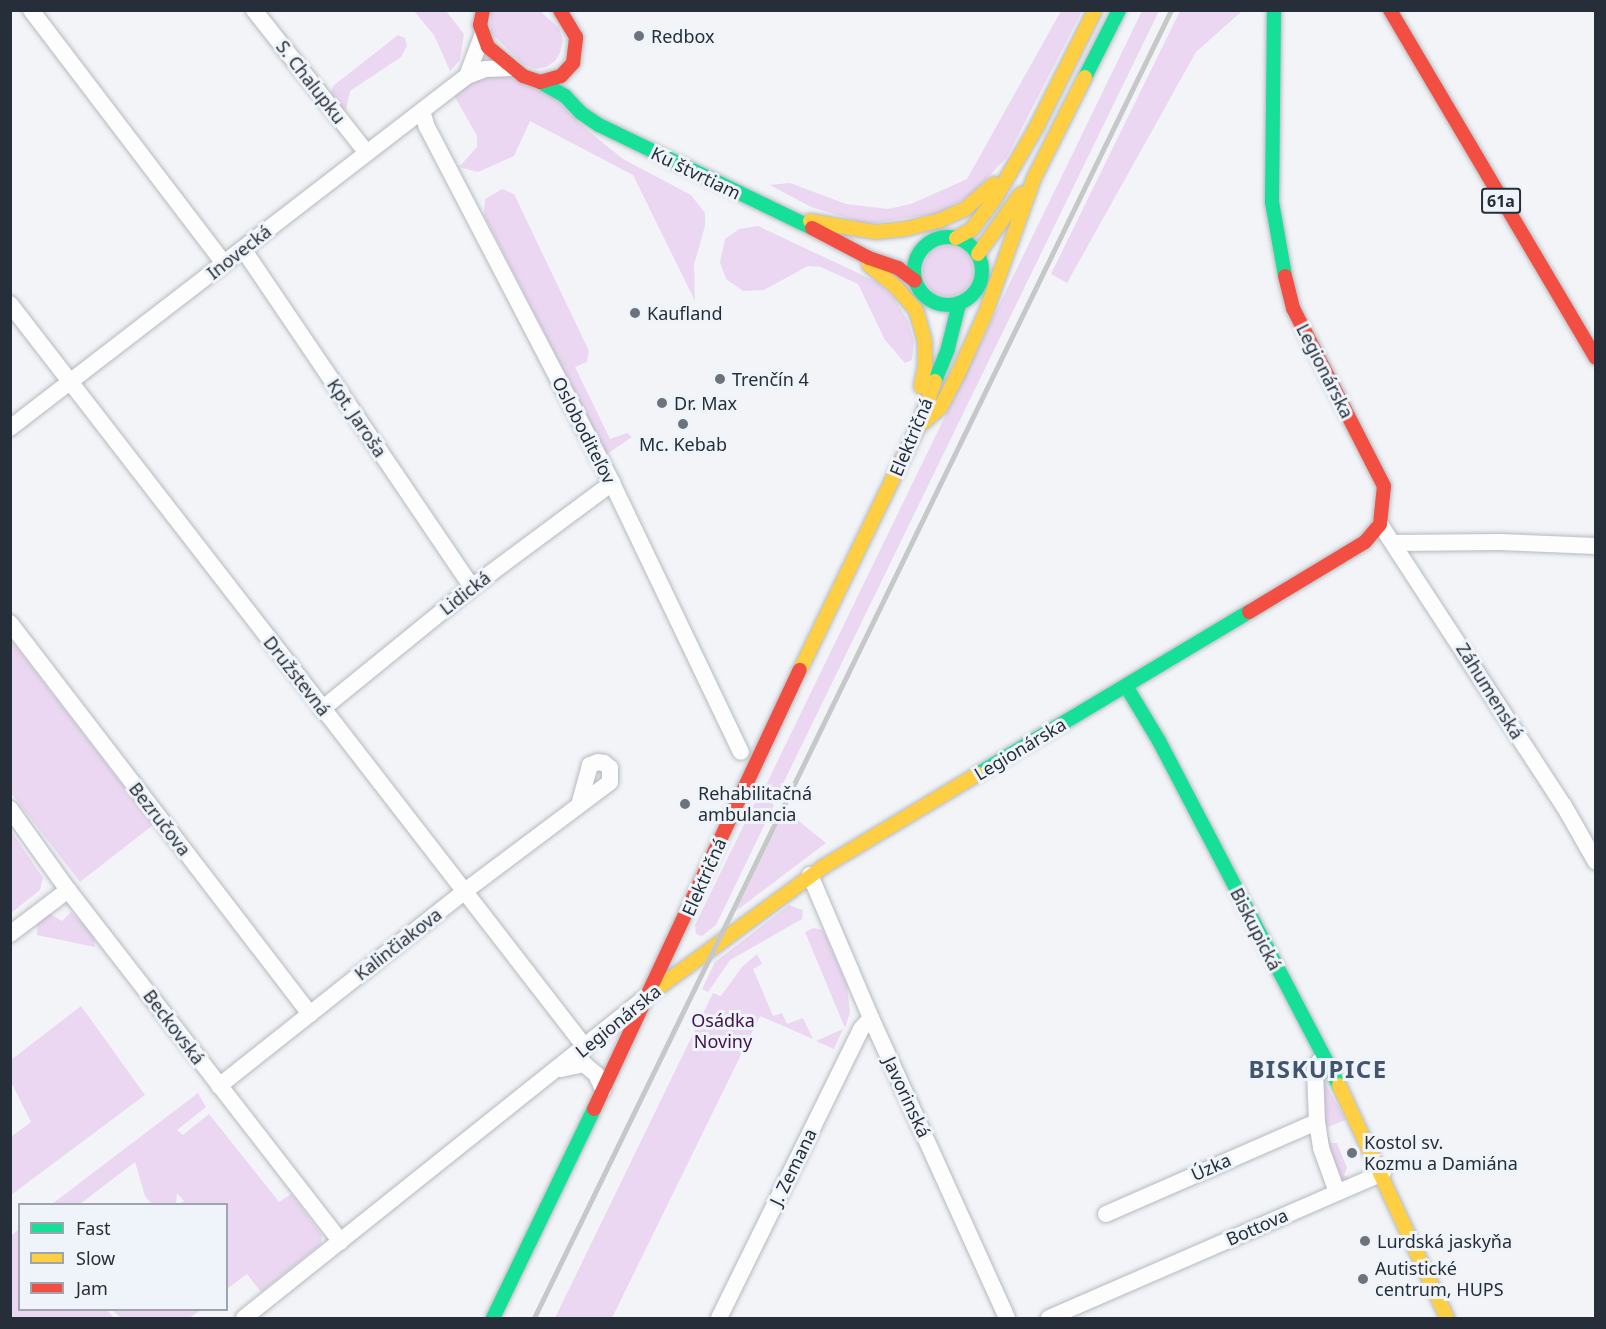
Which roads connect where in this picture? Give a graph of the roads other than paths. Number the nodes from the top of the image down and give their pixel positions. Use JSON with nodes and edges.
{"nodes":[{"id":1,"x":31,"y":10,"type":"edge"},
{"id":2,"x":254,"y":10,"type":"edge"},
{"id":3,"x":464,"y":10,"type":"edge"},
{"id":4,"x":483,"y":10,"type":"edge"},
{"id":5,"x":560,"y":10,"type":"edge"},
{"id":6,"x":1095,"y":10,"type":"edge"},
{"id":7,"x":1119,"y":10,"type":"edge"},
{"id":8,"x":1274,"y":10,"type":"edge"},
{"id":9,"x":1390,"y":10,"type":"edge"},
{"id":10,"x":481,"y":30,"type":"junction"},
{"id":11,"x":573,"y":63,"type":"junction"},
{"id":12,"x":512,"y":68,"type":"junction"},
{"id":13,"x":466,"y":76,"type":"junction"},
{"id":14,"x":540,"y":82,"type":"junction"},
{"id":15,"x":422,"y":111,"type":"junction"},
{"id":16,"x":599,"y":125,"type":"junction"},
{"id":17,"x":367,"y":153,"type":"junction"},
{"id":18,"x":1010,"y":171,"type":"junction"},
{"id":19,"x":1034,"y":178,"type":"junction"},
{"id":20,"x":794,"y":218,"type":"junction"},
{"id":21,"x":956,"y":238,"type":"junction"},
{"id":22,"x":845,"y":245,"type":"junction"},
{"id":23,"x":243,"y":249,"type":"junction"},
{"id":24,"x":921,"y":250,"type":"junction"},
{"id":25,"x":978,"y":254,"type":"junction"},
{"id":26,"x":224,"y":263,"type":"junction"},
{"id":27,"x":915,"y":281,"type":"junction"},
{"id":28,"x":933,"y":302,"type":"junction"},
{"id":29,"x":10,"y":304,"type":"edge"},
{"id":30,"x":959,"y":304,"type":"junction"},
{"id":31,"x":1596,"y":358,"type":"edge"},
{"id":32,"x":939,"y":367,"type":"junction"},
{"id":33,"x":70,"y":381,"type":"junction"},
{"id":34,"x":918,"y":427,"type":"junction"},
{"id":35,"x":10,"y":428,"type":"edge"},
{"id":36,"x":612,"y":483,"type":"junction"},
{"id":37,"x":1380,"y":524,"type":"junction"},
{"id":38,"x":1394,"y":543,"type":"junction"},
{"id":39,"x":1596,"y":546,"type":"edge"},
{"id":40,"x":472,"y":587,"type":"junction"},
{"id":41,"x":10,"y":624,"type":"edge"},
{"id":42,"x":1126,"y":686,"type":"junction"},
{"id":43,"x":322,"y":709,"type":"junction"},
{"id":44,"x":741,"y":752,"type":"dead end"},
{"id":45,"x":579,"y":805,"type":"dead end"},
{"id":46,"x":10,"y":809,"type":"edge"},
{"id":47,"x":1596,"y":862,"type":"edge"},
{"id":48,"x":810,"y":875,"type":"junction"},
{"id":49,"x":68,"y":890,"type":"junction"},
{"id":50,"x":465,"y":891,"type":"junction"},
{"id":51,"x":689,"y":910,"type":"junction"},
{"id":52,"x":10,"y":934,"type":"edge"},
{"id":53,"x":728,"y":935,"type":"junction"},
{"id":54,"x":651,"y":993,"type":"junction"},
{"id":55,"x":310,"y":1014,"type":"junction"},
{"id":56,"x":871,"y":1018,"type":"junction"},
{"id":57,"x":585,"y":1047,"type":"junction"},
{"id":58,"x":1323,"y":1058,"type":"junction"},
{"id":59,"x":555,"y":1071,"type":"junction"},
{"id":60,"x":219,"y":1086,"type":"junction"},
{"id":61,"x":603,"y":1089,"type":"junction"},
{"id":62,"x":1317,"y":1122,"type":"junction"},
{"id":63,"x":1383,"y":1173,"type":"junction"},
{"id":64,"x":1336,"y":1192,"type":"junction"},
{"id":65,"x":1106,"y":1214,"type":"dead end"},
{"id":66,"x":341,"y":1242,"type":"junction"},
{"id":67,"x":244,"y":1318,"type":"edge"},
{"id":68,"x":493,"y":1318,"type":"edge"},
{"id":69,"x":719,"y":1318,"type":"edge"},
{"id":70,"x":1007,"y":1318,"type":"edge"},
{"id":71,"x":1049,"y":1318,"type":"edge"},
{"id":72,"x":1447,"y":1318,"type":"edge"}],
"edges":[{"from":1,"to":26,"type":"street"},
{"from":2,"to":17,"type":"street","name":"S. Chalupku"},
{"from":3,"to":10,"type":"street","name":"Ku štvrtiam"},
{"from":4,"to":10,"type":"street"},
{"from":5,"to":11,"type":"street"},
{"from":6,"to":18,"type":"street"},
{"from":7,"to":19,"type":"street"},
{"from":8,"to":37,"type":"street","name":"Legionárska"},
{"from":9,"to":31,"type":"street","number":"61a"},
{"from":10,"to":12,"type":"street","name":"Ku štvrtiam"},
{"from":10,"to":13,"type":"street","name":"Inovecká"},
{"from":11,"to":14,"type":"street"},
{"from":11,"to":16,"type":"street"},
{"from":12,"to":13,"type":"street","name":"Inovecká"},
{"from":12,"to":14,"type":"street","name":"Ku štvrtiam"},
{"from":13,"to":15,"type":"street","name":"Inovecká"},
{"from":14,"to":16,"type":"street","name":"Ku štvrtiam"},
{"from":15,"to":17,"type":"street","name":"Inovecká"},
{"from":15,"to":36,"type":"street","name":"Osloboditeľov"},
{"from":16,"to":20,"type":"street","name":"Ku štvrtiam"},
{"from":17,"to":23,"type":"street","name":"Inovecká"},
{"from":18,"to":20,"type":"street","name":"Ku štvrtiam"},
{"from":18,"to":21,"type":"street"},
{"from":19,"to":25,"type":"street"},
{"from":19,"to":34,"type":"street"},
{"from":20,"to":22,"type":"street","name":"Ku štvrtiam"},
{"from":21,"to":24,"type":"street"},
{"from":21,"to":25,"type":"street"},
{"from":22,"to":24,"type":"street","name":"Ku štvrtiam"},
{"from":22,"to":27,"type":"street","name":"Ku štvrtiam"},
{"from":22,"to":34,"type":"street"},
{"from":23,"to":26,"type":"street","name":"Inovecká"},
{"from":23,"to":40,"type":"street","name":"Kpt. Jaroša"},
{"from":24,"to":27,"type":"street"},
{"from":25,"to":30,"type":"street"},
{"from":26,"to":33,"type":"street","name":"Inovecká"},
{"from":27,"to":28,"type":"street"},
{"from":28,"to":30,"type":"street"},
{"from":28,"to":32,"type":"street","name":"Električná"},
{"from":29,"to":33,"type":"street","name":"Družstevná"},
{"from":30,"to":32,"type":"street","name":"Električná"},
{"from":32,"to":34,"type":"street","name":"Električná"},
{"from":33,"to":35,"type":"street","name":"Inovecká"},
{"from":33,"to":43,"type":"street","name":"Družstevná"},
{"from":34,"to":51,"type":"street","name":"Električná"},
{"from":36,"to":40,"type":"street","name":"Lidická"},
{"from":36,"to":44,"type":"street","name":"Osloboditeľov"},
{"from":37,"to":38,"type":"street","name":"Záhumenská"},
{"from":37,"to":42,"type":"street","name":"Legionárska"},
{"from":38,"to":39,"type":"street"},
{"from":38,"to":47,"type":"street","name":"Záhumenská"},
{"from":40,"to":43,"type":"street","name":"Lidická"},
{"from":41,"to":55,"type":"street","name":"Bezručova"},
{"from":42,"to":48,"type":"street","name":"Legionárska"},
{"from":42,"to":58,"type":"street","name":"Biskupická"},
{"from":43,"to":50,"type":"street","name":"Družstevná"},
{"from":45,"to":50,"type":"street","name":"Kalinčiakova"},
{"from":46,"to":49,"type":"street","name":"Beckovská"},
{"from":48,"to":53,"type":"street","name":"Legionárska"},
{"from":48,"to":56,"type":"street","name":"Javorinská"},
{"from":49,"to":52,"type":"street"},
{"from":49,"to":60,"type":"street","name":"Beckovská"},
{"from":50,"to":55,"type":"street","name":"Kalinčiakova"},
{"from":50,"to":57,"type":"street","name":"Družstevná"},
{"from":51,"to":53,"type":"street"},
{"from":51,"to":54,"type":"street","name":"Električná"},
{"from":53,"to":54,"type":"street","name":"Legionárska"},
{"from":54,"to":57,"type":"street","name":"Legionárska"},
{"from":54,"to":61,"type":"street","name":"Električná"},
{"from":55,"to":60,"type":"street","name":"Kalinčiakova"},
{"from":56,"to":69,"type":"street","name":"J. Zemana"},
{"from":56,"to":70,"type":"street","name":"Javorinská"},
{"from":57,"to":59,"type":"street","name":"Legionárska"},
{"from":58,"to":62,"type":"street"},
{"from":58,"to":63,"type":"street","name":"Biskupická"},
{"from":59,"to":61,"type":"street"},
{"from":59,"to":66,"type":"street","name":"Legionárska"},
{"from":60,"to":66,"type":"street","name":"Beckovská"},
{"from":61,"to":68,"type":"street","name":"Električná"},
{"from":62,"to":64,"type":"street"},
{"from":62,"to":65,"type":"street","name":"Úzka"},
{"from":63,"to":64,"type":"street"},
{"from":63,"to":72,"type":"street","name":"Biskupická"},
{"from":64,"to":71,"type":"street","name":"Bottova"},
{"from":66,"to":67,"type":"street","name":"Legionárska"}]}
